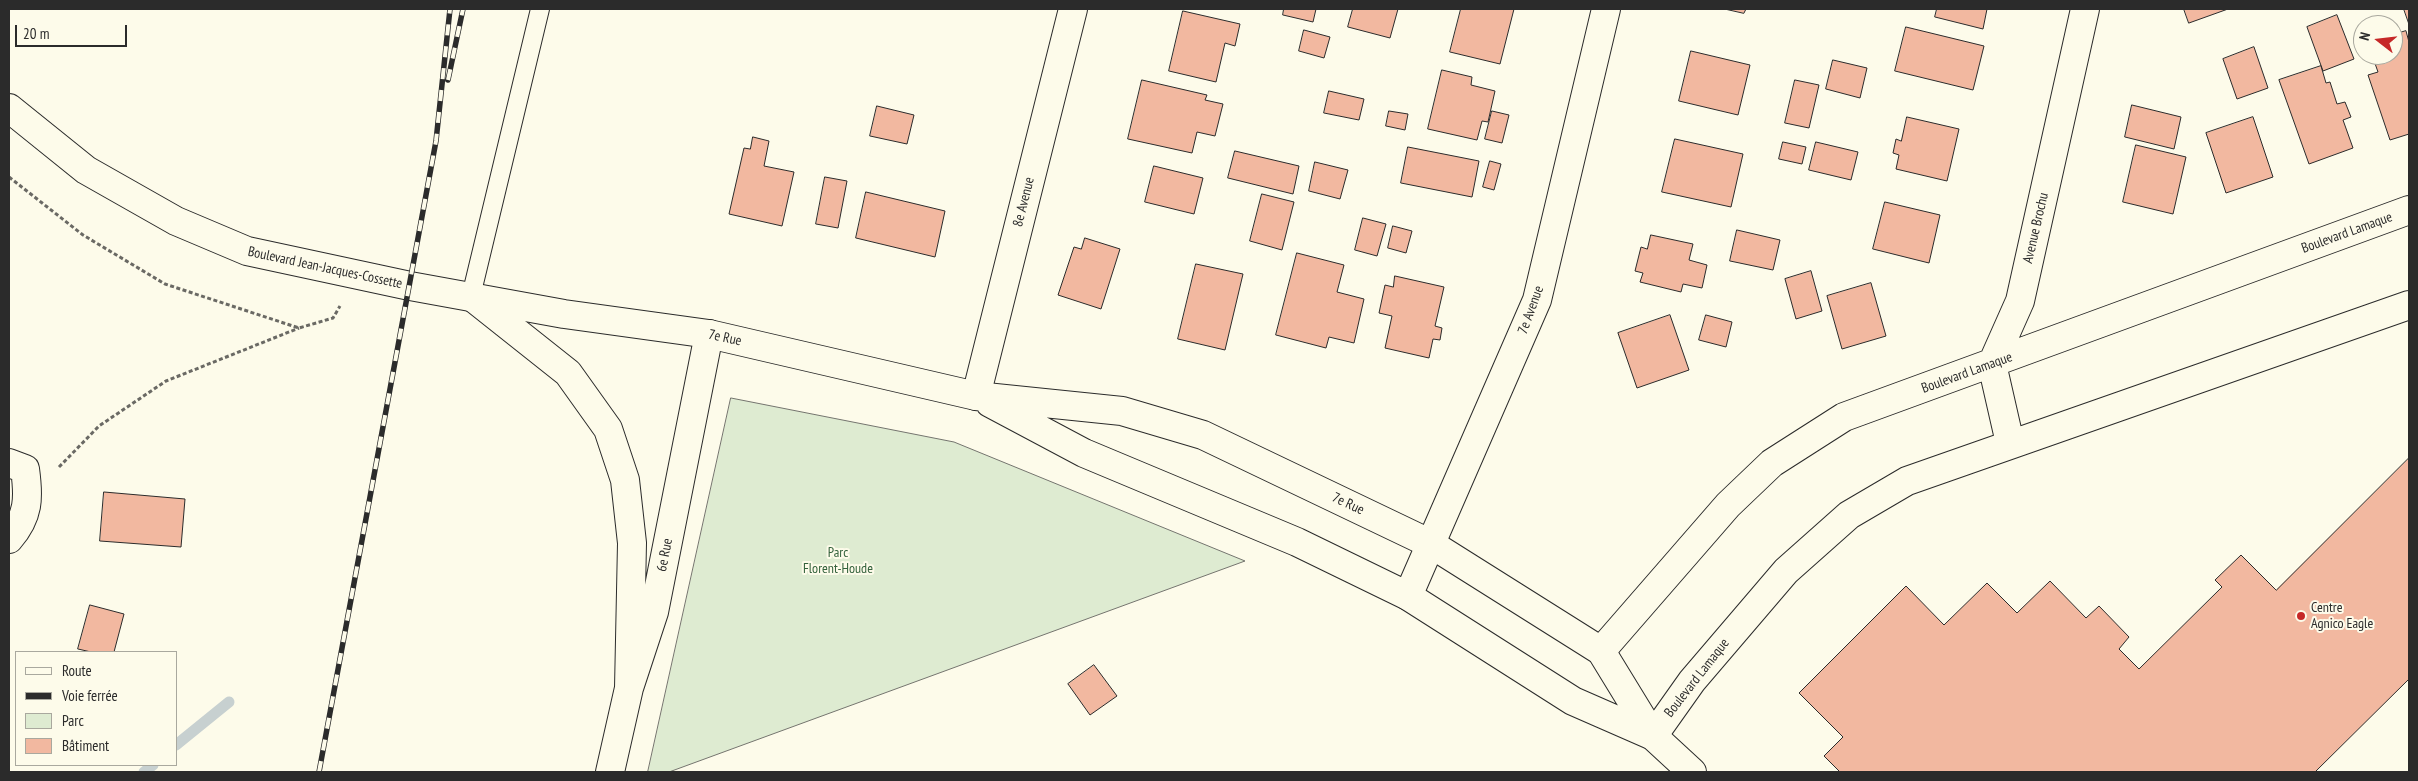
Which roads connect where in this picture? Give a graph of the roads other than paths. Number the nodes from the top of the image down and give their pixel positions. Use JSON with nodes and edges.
{"nodes":[{"id":1,"x":540,"y":9,"type":"edge"},
{"id":2,"x":1073,"y":9,"type":"edge"},
{"id":3,"x":1606,"y":9,"type":"edge"},
{"id":4,"x":2085,"y":9,"type":"edge"},
{"id":5,"x":9,"y":108,"type":"edge"},
{"id":6,"x":2409,"y":210,"type":"edge"},
{"id":7,"x":471,"y":296,"type":"junction"},
{"id":8,"x":2409,"y":305,"type":"edge"},
{"id":9,"x":709,"y":334,"type":"junction"},
{"id":10,"x":1992,"y":364,"type":"junction"},
{"id":11,"x":976,"y":396,"type":"junction"},
{"id":12,"x":2010,"y":443,"type":"junction"},
{"id":13,"x":9,"y":463,"type":"edge"},
{"id":14,"x":9,"y":539,"type":"edge"},
{"id":15,"x":1432,"y":544,"type":"junction"},
{"id":16,"x":1408,"y":596,"type":"junction"},
{"id":17,"x":1601,"y":651,"type":"junction"},
{"id":18,"x":629,"y":688,"type":"junction"},
{"id":19,"x":1653,"y":736,"type":"junction"},
{"id":20,"x":610,"y":772,"type":"edge"},
{"id":21,"x":1692,"y":772,"type":"edge"}],
"edges":[{"from":1,"to":7,"type":"lane"},
{"from":2,"to":11,"type":"street","name":"8e Avenue"},
{"from":3,"to":15,"type":"street","name":"7e Avenue"},
{"from":4,"to":10,"type":"street","name":"Avenue Brochu"},
{"from":5,"to":7,"type":"street","name":"Boulevard Jean-Jacques-Cossette"},
{"from":6,"to":10,"type":"street","name":"Boulevard Lamaque"},
{"from":7,"to":9,"type":"street","name":"7e Rue"},
{"from":7,"to":18,"type":"street"},
{"from":8,"to":12,"type":"street","name":"Boulevard Lamaque"},
{"from":9,"to":11,"type":"street","name":"7e Rue"},
{"from":9,"to":18,"type":"street","name":"6e Rue"},
{"from":10,"to":12,"type":"street"},
{"from":10,"to":17,"type":"street","name":"Boulevard Lamaque"},
{"from":11,"to":15,"type":"street","name":"7e Rue"},
{"from":11,"to":16,"type":"street","name":"7e Rue"},
{"from":12,"to":19,"type":"street","name":"Boulevard Lamaque"},
{"from":13,"to":14,"type":"street"},
{"from":15,"to":16,"type":"street","name":"7e Avenue"},
{"from":15,"to":17,"type":"street","name":"7e Rue"},
{"from":16,"to":19,"type":"street","name":"7e Rue"},
{"from":17,"to":19,"type":"street","name":"7e Rue"},
{"from":18,"to":20,"type":"street","name":"6e Rue"},
{"from":19,"to":21,"type":"street","name":"7e Rue"}]}
